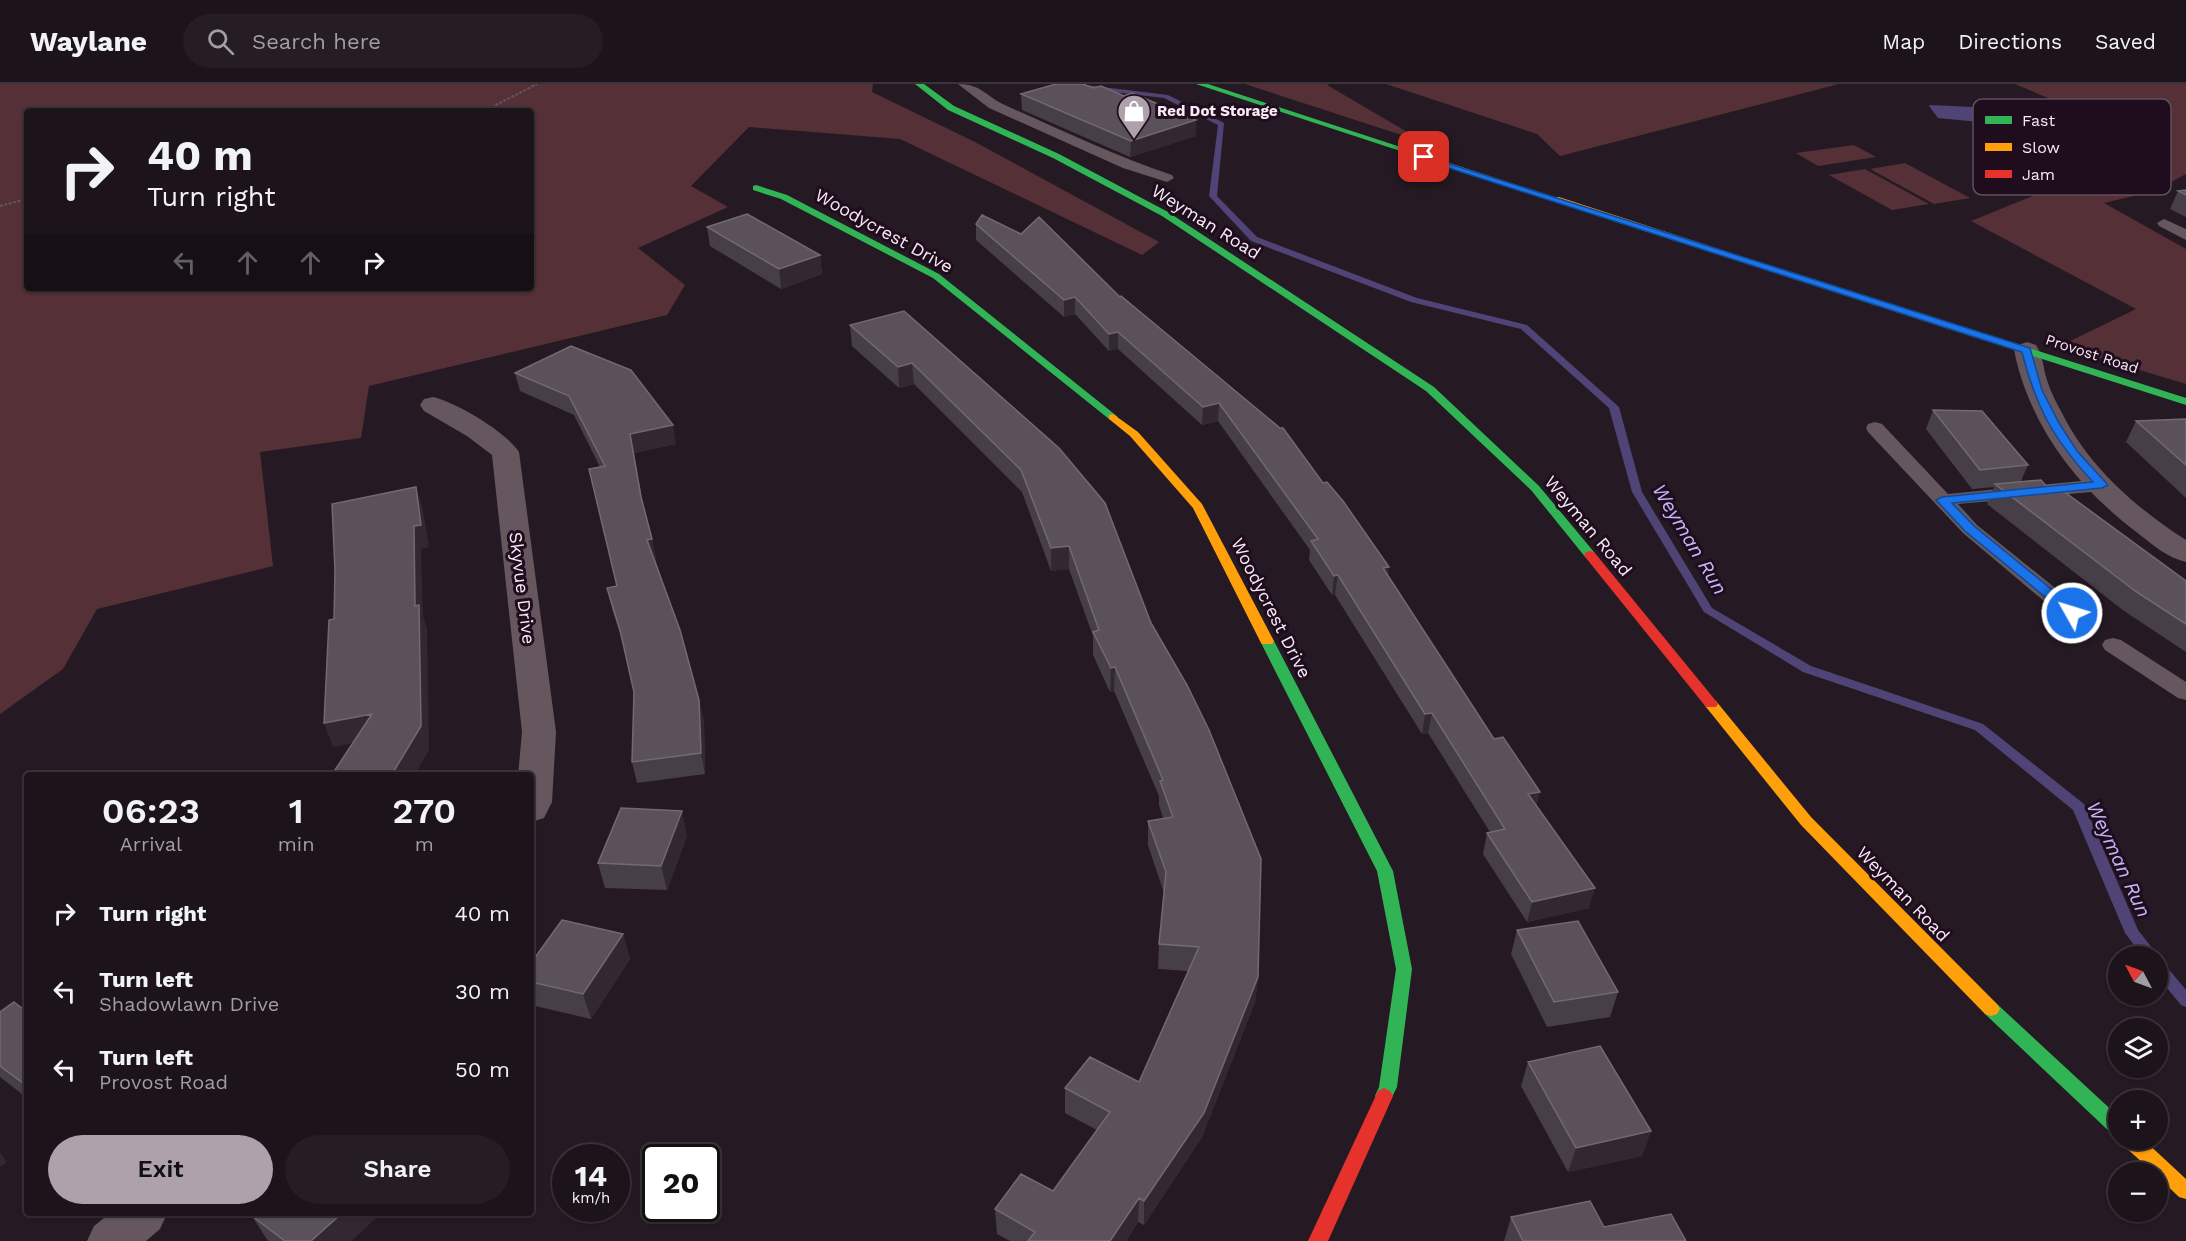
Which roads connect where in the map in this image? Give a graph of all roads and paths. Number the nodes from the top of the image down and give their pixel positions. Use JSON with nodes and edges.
{"nodes":[{"id":1,"x":537,"y":84,"type":"edge"},
{"id":2,"x":919,"y":84,"type":"edge"},
{"id":3,"x":964,"y":84,"type":"edge"},
{"id":4,"x":1200,"y":84,"type":"edge"},
{"id":5,"x":490,"y":108,"type":"edge"},
{"id":6,"x":1167,"y":178,"type":"dead end"},
{"id":7,"x":756,"y":188,"type":"dead end"},
{"id":8,"x":24,"y":200,"type":"edge"},
{"id":9,"x":0,"y":206,"type":"edge"},
{"id":10,"x":2164,"y":223,"type":"dead end"},
{"id":11,"x":2186,"y":235,"type":"edge"},
{"id":12,"x":2027,"y":350,"type":"junction"},
{"id":13,"x":2186,"y":402,"type":"edge"},
{"id":14,"x":433,"y":405,"type":"dead end"},
{"id":15,"x":1875,"y":428,"type":"dead end"},
{"id":16,"x":2102,"y":485,"type":"junction"},
{"id":17,"x":1942,"y":500,"type":"junction"},
{"id":18,"x":2186,"y":553,"type":"edge"},
{"id":19,"x":2072,"y":613,"type":"dead end"},
{"id":20,"x":2113,"y":645,"type":"dead end"},
{"id":21,"x":2186,"y":693,"type":"edge"},
{"id":22,"x":534,"y":802,"type":"edge"},
{"id":23,"x":2108,"y":1119,"type":"edge"},
{"id":24,"x":2142,"y":1150,"type":"edge"},
{"id":25,"x":2186,"y":1191,"type":"edge"},
{"id":26,"x":141,"y":1216,"type":"edge"},
{"id":27,"x":111,"y":1241,"type":"edge"},
{"id":28,"x":1318,"y":1241,"type":"edge"}],
"edges":[{"from":1,"to":5,"type":"path"},
{"from":2,"to":23,"type":"street","name":"Weyman Road"},
{"from":3,"to":6,"type":"lane"},
{"from":4,"to":12,"type":"street","name":"Provost Road"},
{"from":7,"to":28,"type":"street","name":"Woodycrest Drive"},
{"from":8,"to":9,"type":"path"},
{"from":10,"to":11,"type":"lane"},
{"from":12,"to":13,"type":"street","name":"Provost Road"},
{"from":12,"to":16,"type":"street"},
{"from":14,"to":22,"type":"street","name":"Skyvue Drive"},
{"from":15,"to":17,"type":"lane"},
{"from":16,"to":17,"type":"lane"},
{"from":16,"to":18,"type":"street"},
{"from":17,"to":19,"type":"lane"},
{"from":20,"to":21,"type":"lane"},
{"from":24,"to":25,"type":"street"},
{"from":26,"to":27,"type":"street"}]}
